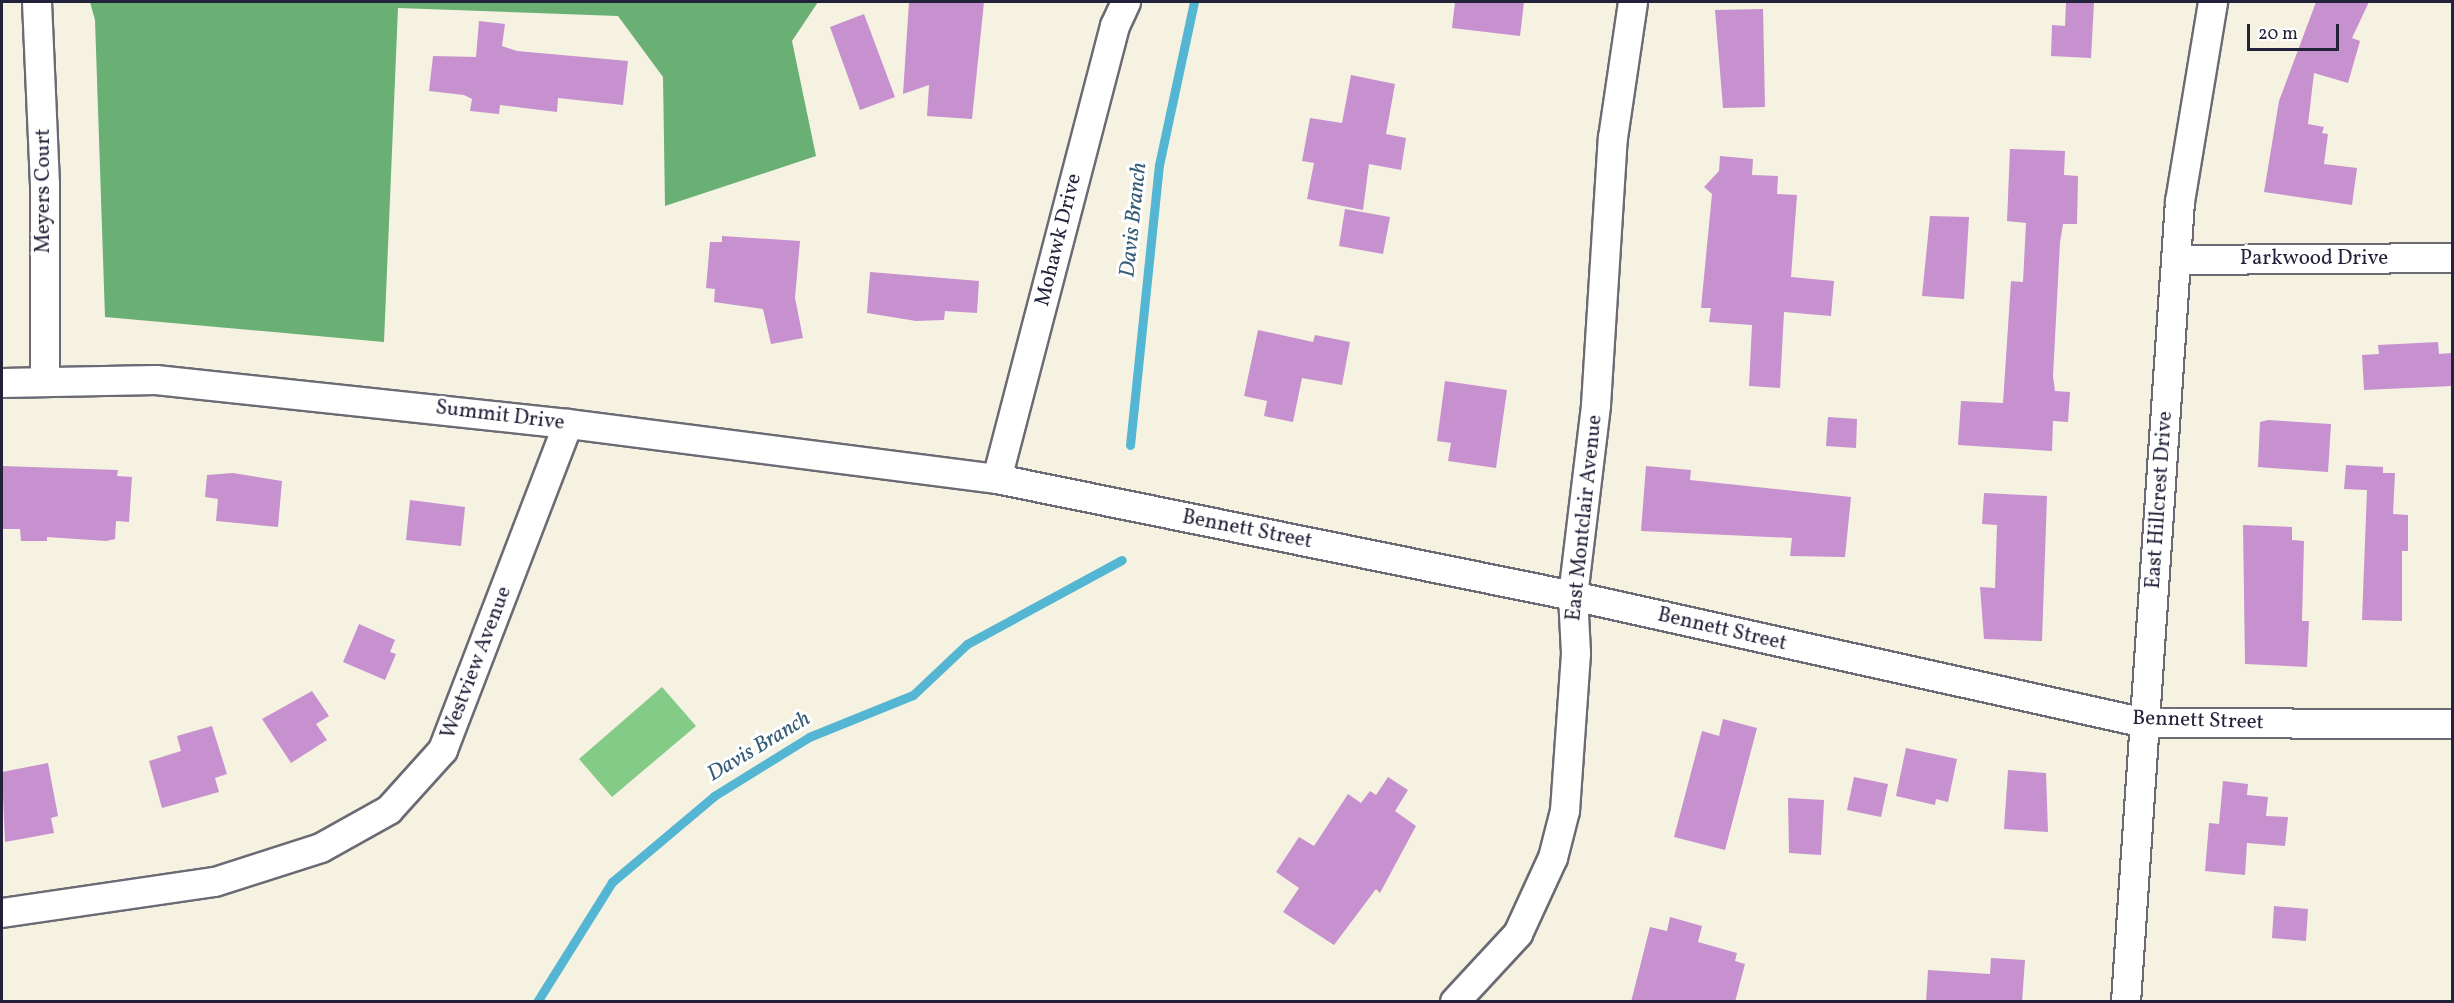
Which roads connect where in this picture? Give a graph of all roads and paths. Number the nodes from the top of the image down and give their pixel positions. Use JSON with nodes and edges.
{"nodes":[{"id":1,"x":37,"y":2,"type":"edge"},
{"id":2,"x":1126,"y":2,"type":"edge"},
{"id":3,"x":1633,"y":2,"type":"edge"},
{"id":4,"x":2213,"y":2,"type":"edge"},
{"id":5,"x":2452,"y":258,"type":"edge"},
{"id":6,"x":2176,"y":260,"type":"junction"},
{"id":7,"x":45,"y":380,"type":"junction"},
{"id":8,"x":2,"y":383,"type":"edge"},
{"id":9,"x":568,"y":424,"type":"junction"},
{"id":10,"x":997,"y":480,"type":"junction"},
{"id":11,"x":1573,"y":597,"type":"junction"},
{"id":12,"x":2145,"y":723,"type":"junction"},
{"id":13,"x":2452,"y":724,"type":"edge"},
{"id":14,"x":2,"y":913,"type":"edge"},
{"id":15,"x":1455,"y":1002,"type":"edge"},
{"id":16,"x":2126,"y":1002,"type":"edge"}],
"edges":[{"from":1,"to":7,"type":"street","name":"Meyers Court"},
{"from":2,"to":10,"type":"street","name":"Mohawk Drive"},
{"from":3,"to":11,"type":"street","name":"East Montclair Avenue"},
{"from":4,"to":6,"type":"street","name":"East Hillcrest Drive"},
{"from":5,"to":6,"type":"street","name":"Parkwood Drive"},
{"from":6,"to":12,"type":"street","name":"East Hillcrest Drive"},
{"from":7,"to":8,"type":"street","name":"Summit Drive"},
{"from":7,"to":9,"type":"street","name":"Summit Drive"},
{"from":9,"to":10,"type":"street","name":"Summit Drive"},
{"from":9,"to":14,"type":"street","name":"Westview Avenue"},
{"from":10,"to":11,"type":"street","name":"Bennett Street"},
{"from":11,"to":12,"type":"street","name":"Bennett Street"},
{"from":11,"to":15,"type":"street","name":"East Montclair Avenue"},
{"from":12,"to":13,"type":"street","name":"Bennett Street"},
{"from":12,"to":16,"type":"street","name":"East Hillcrest Drive"}]}
